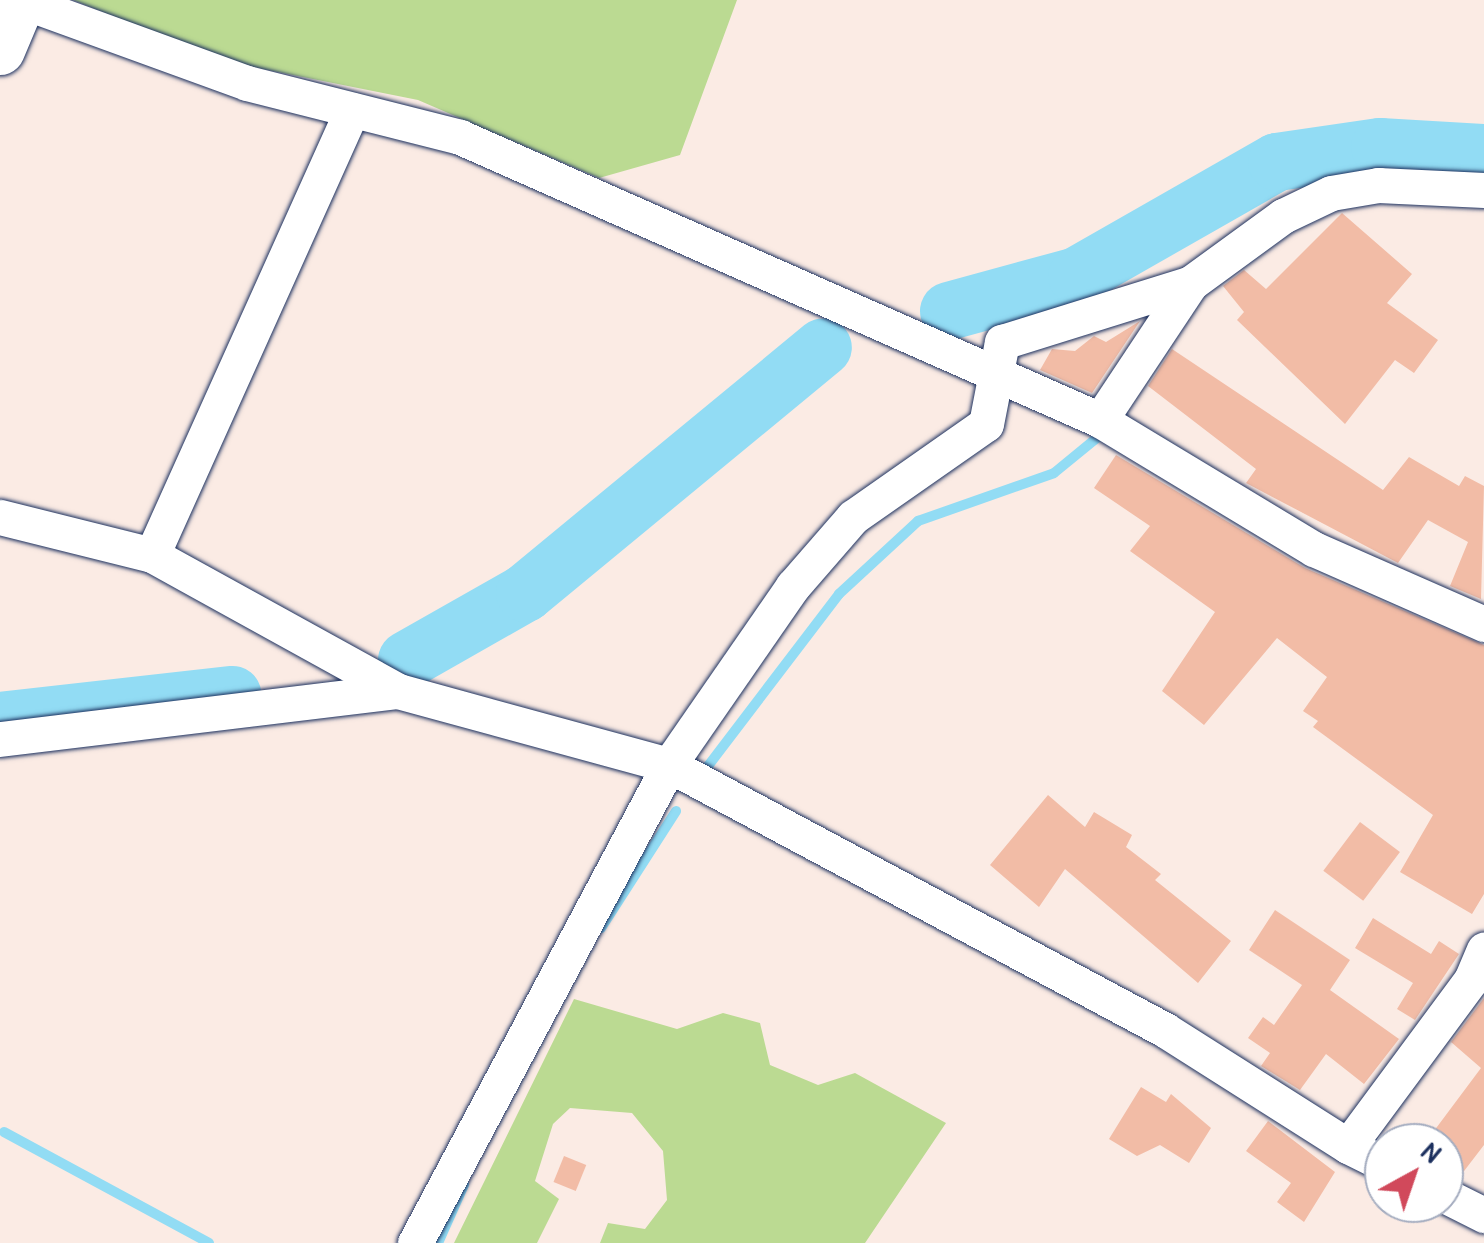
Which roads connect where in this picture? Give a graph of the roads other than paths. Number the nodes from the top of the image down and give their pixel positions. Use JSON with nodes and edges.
{"nodes":[{"id":1,"x":20,"y":0,"type":"edge"},
{"id":2,"x":0,"y":50,"type":"edge"},
{"id":3,"x":352,"y":110,"type":"junction"},
{"id":4,"x":1484,"y":190,"type":"edge"},
{"id":5,"x":1192,"y":282,"type":"junction"},
{"id":6,"x":997,"y":379,"type":"junction"},
{"id":7,"x":1100,"y":420,"type":"junction"},
{"id":8,"x":0,"y":518,"type":"edge"},
{"id":9,"x":152,"y":555,"type":"junction"},
{"id":10,"x":1484,"y":624,"type":"edge"},
{"id":11,"x":398,"y":691,"type":"junction"},
{"id":12,"x":0,"y":740,"type":"edge"},
{"id":13,"x":669,"y":765,"type":"junction"},
{"id":14,"x":1484,"y":950,"type":"edge"},
{"id":15,"x":1348,"y":1146,"type":"junction"},
{"id":16,"x":1364,"y":1154,"type":"edge"},
{"id":17,"x":416,"y":1243,"type":"edge"}],
"edges":[{"from":1,"to":2,"type":"main road"},
{"from":1,"to":3,"type":"street"},
{"from":3,"to":6,"type":"street"},
{"from":3,"to":9,"type":"street"},
{"from":4,"to":5,"type":"street"},
{"from":5,"to":6,"type":"street"},
{"from":5,"to":7,"type":"street"},
{"from":6,"to":7,"type":"street"},
{"from":6,"to":13,"type":"street"},
{"from":7,"to":10,"type":"street"},
{"from":8,"to":9,"type":"street"},
{"from":9,"to":11,"type":"street"},
{"from":11,"to":12,"type":"street"},
{"from":11,"to":13,"type":"street"},
{"from":13,"to":15,"type":"street"},
{"from":13,"to":17,"type":"street"},
{"from":14,"to":15,"type":"street"},
{"from":15,"to":16,"type":"street"}]}
